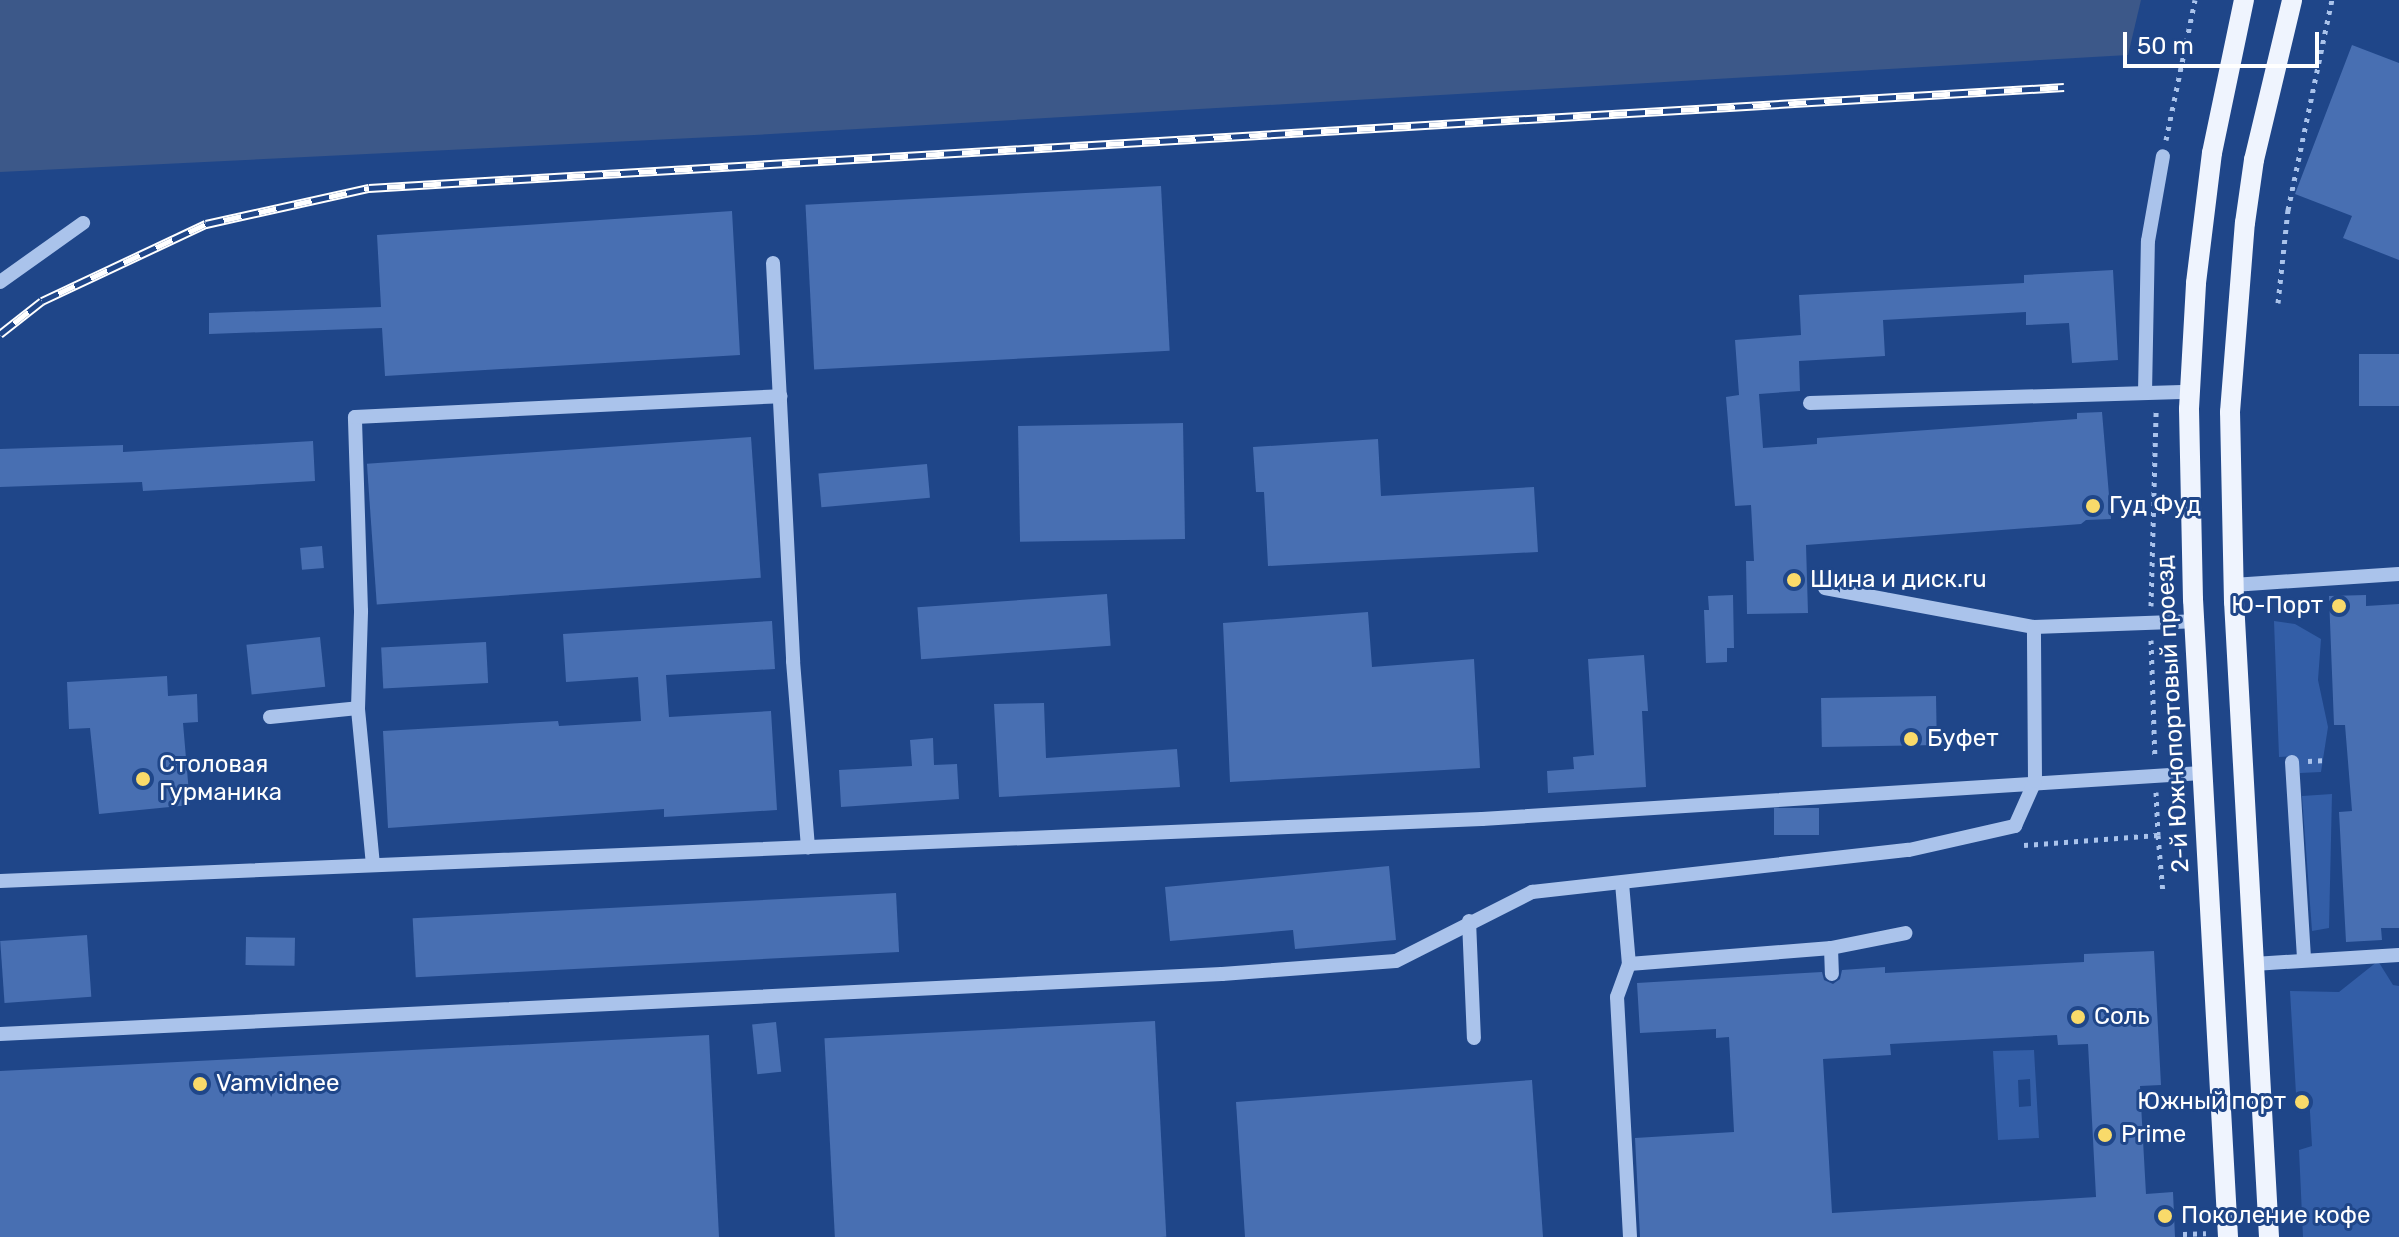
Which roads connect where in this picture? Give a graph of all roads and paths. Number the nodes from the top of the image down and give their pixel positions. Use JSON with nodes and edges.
{"nodes":[{"id":1,"x":2195,"y":0,"type":"edge"},
{"id":2,"x":2244,"y":0,"type":"edge"},
{"id":3,"x":2292,"y":0,"type":"edge"},
{"id":4,"x":2333,"y":4,"type":"edge"},
{"id":5,"x":2163,"y":156,"type":"joint"},
{"id":6,"x":83,"y":223,"type":"dead end"},
{"id":7,"x":773,"y":263,"type":"dead end"},
{"id":8,"x":0,"y":282,"type":"edge"},
{"id":9,"x":2278,"y":303,"type":"dead end"},
{"id":10,"x":2190,"y":392,"type":"junction"},
{"id":11,"x":2145,"y":393,"type":"junction"},
{"id":12,"x":780,"y":396,"type":"junction"},
{"id":13,"x":1810,"y":403,"type":"dead end"},
{"id":14,"x":2156,"y":421,"type":"dead end"},
{"id":15,"x":2399,"y":574,"type":"edge"},
{"id":16,"x":2233,"y":585,"type":"junction"},
{"id":17,"x":1825,"y":588,"type":"dead end"},
{"id":18,"x":2152,"y":594,"type":"dead end"},
{"id":19,"x":2194,"y":621,"type":"junction"},
{"id":20,"x":2034,"y":627,"type":"junction"},
{"id":21,"x":2152,"y":660,"type":"dead end"},
{"id":22,"x":358,"y":708,"type":"junction"},
{"id":23,"x":270,"y":717,"type":"dead end"},
{"id":24,"x":2155,"y":743,"type":"dead end"},
{"id":25,"x":2292,"y":762,"type":"dead end"},
{"id":26,"x":2202,"y":773,"type":"junction"},
{"id":27,"x":2035,"y":781,"type":"junction"},
{"id":28,"x":2157,"y":816,"type":"dead end"},
{"id":29,"x":2015,"y":826,"type":"junction"},
{"id":30,"x":2158,"y":835,"type":"junction"},
{"id":31,"x":808,"y":847,"type":"junction"},
{"id":32,"x":373,"y":865,"type":"junction"},
{"id":33,"x":0,"y":881,"type":"edge"},
{"id":34,"x":1622,"y":883,"type":"junction"},
{"id":35,"x":2163,"y":893,"type":"dead end"},
{"id":36,"x":1469,"y":921,"type":"junction"},
{"id":37,"x":1906,"y":933,"type":"dead end"},
{"id":38,"x":1831,"y":948,"type":"junction"},
{"id":39,"x":2399,"y":955,"type":"edge"},
{"id":40,"x":2304,"y":960,"type":"junction"},
{"id":41,"x":1629,"y":964,"type":"junction"},
{"id":42,"x":2254,"y":964,"type":"junction"},
{"id":43,"x":1832,"y":974,"type":"dead end"},
{"id":44,"x":0,"y":1034,"type":"edge"},
{"id":45,"x":1474,"y":1038,"type":"dead end"},
{"id":46,"x":2183,"y":1234,"type":"dead end"},
{"id":47,"x":2201,"y":1234,"type":"dead end"},
{"id":48,"x":1630,"y":1237,"type":"edge"},
{"id":49,"x":2228,"y":1237,"type":"edge"},
{"id":50,"x":2269,"y":1237,"type":"edge"}],
"edges":[{"from":1,"to":5,"type":"path"},
{"from":2,"to":10,"type":"main road","name":"2-й Южнопортовый проезд"},
{"from":3,"to":16,"type":"main road"},
{"from":4,"to":9,"type":"path"},
{"from":5,"to":11,"type":"lane"},
{"from":6,"to":8,"type":"lane"},
{"from":7,"to":12,"type":"lane"},
{"from":10,"to":11,"type":"lane"},
{"from":10,"to":19,"type":"main road","name":"2-й Южнопортовый проезд"},
{"from":11,"to":13,"type":"lane"},
{"from":12,"to":22,"type":"lane"},
{"from":12,"to":31,"type":"lane"},
{"from":14,"to":18,"type":"path"},
{"from":15,"to":16,"type":"lane"},
{"from":16,"to":42,"type":"main road"},
{"from":17,"to":20,"type":"lane"},
{"from":19,"to":20,"type":"lane"},
{"from":19,"to":26,"type":"main road","name":"2-й Южнопортовый проезд"},
{"from":20,"to":27,"type":"lane"},
{"from":21,"to":24,"type":"path"},
{"from":22,"to":23,"type":"lane"},
{"from":22,"to":32,"type":"lane"},
{"from":25,"to":40,"type":"lane"},
{"from":26,"to":27,"type":"lane"},
{"from":26,"to":49,"type":"main road","name":"2-й Южнопортовый проезд"},
{"from":27,"to":29,"type":"lane"},
{"from":27,"to":31,"type":"lane"},
{"from":28,"to":30,"type":"path"},
{"from":29,"to":30,"type":"path"},
{"from":29,"to":34,"type":"lane"},
{"from":30,"to":35,"type":"path"},
{"from":31,"to":32,"type":"lane"},
{"from":32,"to":33,"type":"lane"},
{"from":34,"to":36,"type":"lane"},
{"from":34,"to":41,"type":"lane"},
{"from":36,"to":44,"type":"lane"},
{"from":36,"to":45,"type":"lane"},
{"from":37,"to":38,"type":"lane"},
{"from":38,"to":41,"type":"lane"},
{"from":38,"to":43,"type":"lane"},
{"from":39,"to":40,"type":"lane"},
{"from":40,"to":42,"type":"lane"},
{"from":41,"to":48,"type":"lane"},
{"from":42,"to":50,"type":"main road"},
{"from":46,"to":47,"type":"path"}]}
